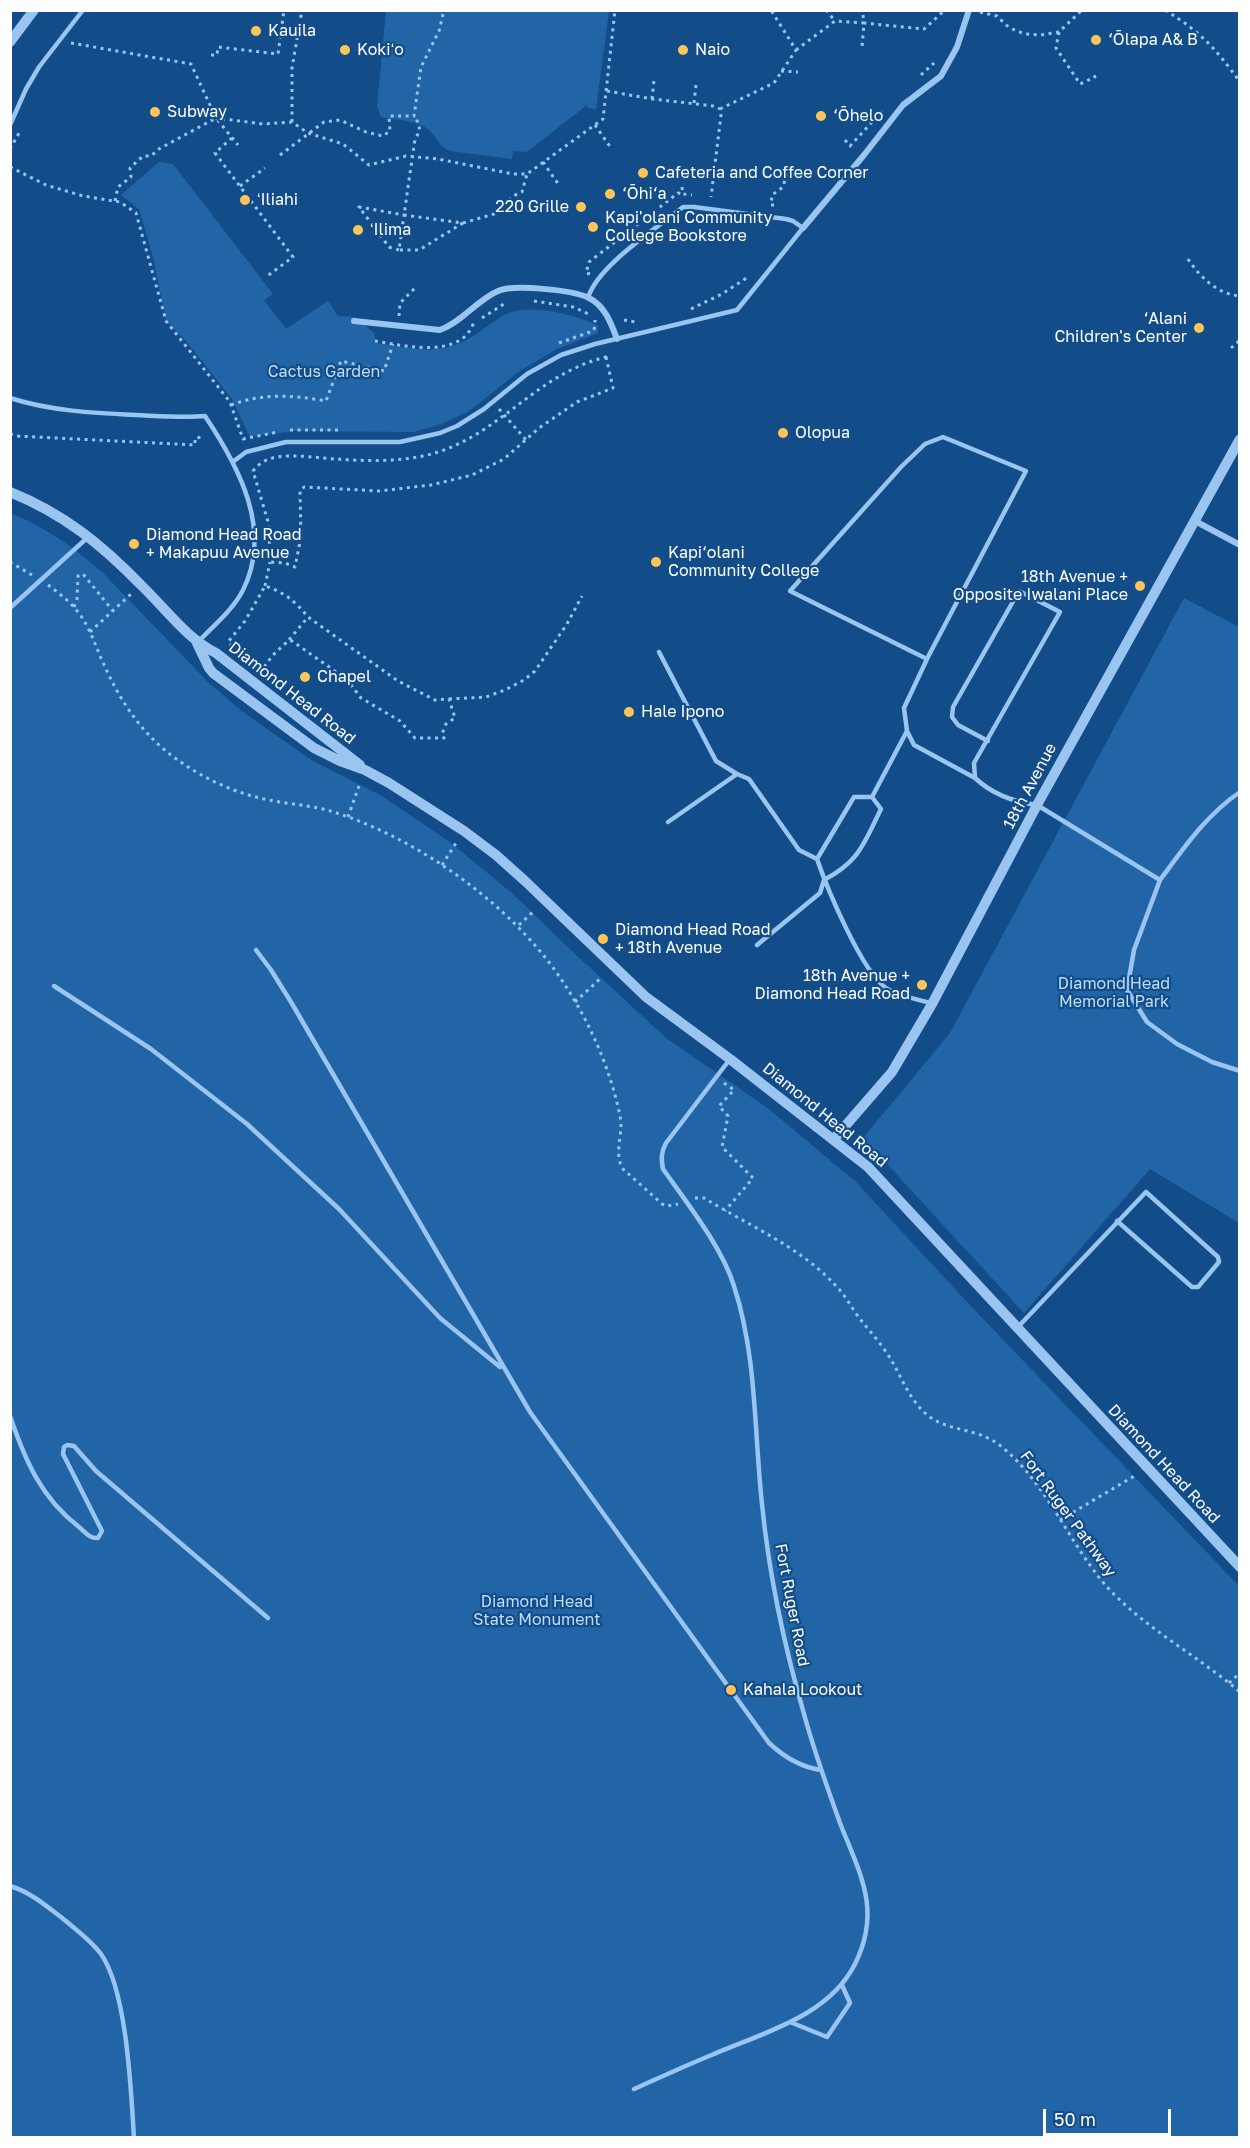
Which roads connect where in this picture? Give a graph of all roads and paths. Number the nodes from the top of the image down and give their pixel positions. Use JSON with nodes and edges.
{"nodes":[{"id":1,"x":34,"y":10,"type":"edge"},
{"id":2,"x":83,"y":10,"type":"edge"},
{"id":3,"x":284,"y":10,"type":"edge"},
{"id":4,"x":302,"y":10,"type":"edge"},
{"id":5,"x":444,"y":10,"type":"edge"},
{"id":6,"x":615,"y":10,"type":"edge"},
{"id":7,"x":771,"y":10,"type":"edge"},
{"id":8,"x":826,"y":10,"type":"edge"},
{"id":9,"x":945,"y":10,"type":"edge"},
{"id":10,"x":969,"y":10,"type":"edge"},
{"id":11,"x":1082,"y":10,"type":"edge"},
{"id":12,"x":1166,"y":10,"type":"edge"},
{"id":13,"x":980,"y":12,"type":"dead end"},
{"id":14,"x":863,"y":15,"type":"dead end"},
{"id":15,"x":835,"y":21,"type":"junction"},
{"id":16,"x":864,"y":23,"type":"junction"},
{"id":17,"x":1059,"y":32,"type":"junction"},
{"id":18,"x":77,"y":35,"type":"dead end"},
{"id":19,"x":10,"y":42,"type":"edge"},
{"id":20,"x":71,"y":43,"type":"junction"},
{"id":21,"x":862,"y":47,"type":"dead end"},
{"id":22,"x":65,"y":50,"type":"dead end"},
{"id":23,"x":796,"y":50,"type":"junction"},
{"id":24,"x":211,"y":55,"type":"dead end"},
{"id":25,"x":938,"y":58,"type":"dead end"},
{"id":26,"x":781,"y":71,"type":"junction"},
{"id":27,"x":798,"y":72,"type":"dead end"},
{"id":28,"x":1093,"y":74,"type":"dead end"},
{"id":29,"x":919,"y":77,"type":"dead end"},
{"id":30,"x":654,"y":80,"type":"dead end"},
{"id":31,"x":1239,"y":82,"type":"edge"},
{"id":32,"x":696,"y":85,"type":"dead end"},
{"id":33,"x":607,"y":91,"type":"junction"},
{"id":34,"x":652,"y":99,"type":"junction"},
{"id":35,"x":694,"y":103,"type":"junction"},
{"id":36,"x":889,"y":104,"type":"dead end"},
{"id":37,"x":720,"y":109,"type":"junction"},
{"id":38,"x":174,"y":112,"type":"dead end"},
{"id":39,"x":414,"y":116,"type":"junction"},
{"id":40,"x":216,"y":118,"type":"junction"},
{"id":41,"x":292,"y":122,"type":"junction"},
{"id":42,"x":10,"y":125,"type":"edge"},
{"id":43,"x":595,"y":125,"type":"junction"},
{"id":44,"x":20,"y":130,"type":"dead end"},
{"id":45,"x":308,"y":133,"type":"junction"},
{"id":46,"x":232,"y":138,"type":"junction"},
{"id":47,"x":845,"y":140,"type":"dead end"},
{"id":48,"x":238,"y":145,"type":"dead end"},
{"id":49,"x":850,"y":146,"type":"junction"},
{"id":50,"x":611,"y":148,"type":"dead end"},
{"id":51,"x":10,"y":149,"type":"edge"},
{"id":52,"x":852,"y":154,"type":"dead end"},
{"id":53,"x":280,"y":155,"type":"dead end"},
{"id":54,"x":413,"y":157,"type":"junction"},
{"id":55,"x":543,"y":162,"type":"junction"},
{"id":56,"x":10,"y":167,"type":"edge"},
{"id":57,"x":265,"y":168,"type":"dead end"},
{"id":58,"x":787,"y":172,"type":"dead end"},
{"id":59,"x":527,"y":174,"type":"junction"},
{"id":60,"x":559,"y":185,"type":"dead end"},
{"id":61,"x":240,"y":186,"type":"junction"},
{"id":62,"x":683,"y":194,"type":"dead end"},
{"id":63,"x":711,"y":197,"type":"dead end"},
{"id":64,"x":115,"y":201,"type":"junction"},
{"id":65,"x":782,"y":207,"type":"dead end"},
{"id":66,"x":404,"y":215,"type":"junction"},
{"id":67,"x":463,"y":222,"type":"junction"},
{"id":68,"x":803,"y":228,"type":"junction"},
{"id":69,"x":399,"y":250,"type":"junction"},
{"id":70,"x":1188,"y":259,"type":"dead end"},
{"id":71,"x":753,"y":272,"type":"dead end"},
{"id":72,"x":586,"y":273,"type":"dead end"},
{"id":73,"x":266,"y":277,"type":"dead end"},
{"id":74,"x":417,"y":286,"type":"dead end"},
{"id":75,"x":1239,"y":296,"type":"edge"},
{"id":76,"x":588,"y":298,"type":"junction"},
{"id":77,"x":516,"y":300,"type":"dead end"},
{"id":78,"x":525,"y":300,"type":"dead end"},
{"id":79,"x":681,"y":312,"type":"dead end"},
{"id":80,"x":624,"y":320,"type":"dead end"},
{"id":81,"x":354,"y":321,"type":"dead end"},
{"id":82,"x":642,"y":321,"type":"dead end"},
{"id":83,"x":397,"y":327,"type":"junction"},
{"id":84,"x":617,"y":339,"type":"junction"},
{"id":85,"x":1239,"y":340,"type":"edge"},
{"id":86,"x":375,"y":341,"type":"dead end"},
{"id":87,"x":393,"y":344,"type":"junction"},
{"id":88,"x":553,"y":346,"type":"dead end"},
{"id":89,"x":1231,"y":348,"type":"dead end"},
{"id":90,"x":10,"y":398,"type":"edge"},
{"id":91,"x":231,"y":405,"type":"junction"},
{"id":92,"x":499,"y":409,"type":"dead end"},
{"id":93,"x":504,"y":417,"type":"junction"},
{"id":94,"x":342,"y":430,"type":"dead end"},
{"id":95,"x":10,"y":434,"type":"edge"},
{"id":96,"x":203,"y":437,"type":"dead end"},
{"id":97,"x":1239,"y":438,"type":"edge"},
{"id":98,"x":527,"y":441,"type":"junction"},
{"id":99,"x":234,"y":461,"type":"junction"},
{"id":100,"x":10,"y":492,"type":"edge"},
{"id":101,"x":1195,"y":521,"type":"junction"},
{"id":102,"x":88,"y":536,"type":"junction"},
{"id":103,"x":1239,"y":545,"type":"edge"},
{"id":104,"x":10,"y":562,"type":"edge"},
{"id":105,"x":270,"y":562,"type":"junction"},
{"id":106,"x":40,"y":580,"type":"junction"},
{"id":107,"x":141,"y":584,"type":"junction"},
{"id":108,"x":265,"y":586,"type":"junction"},
{"id":109,"x":582,"y":596,"type":"dead end"},
{"id":110,"x":74,"y":607,"type":"junction"},
{"id":111,"x":10,"y":608,"type":"edge"},
{"id":112,"x":113,"y":611,"type":"junction"},
{"id":113,"x":308,"y":617,"type":"junction"},
{"id":114,"x":90,"y":632,"type":"junction"},
{"id":115,"x":288,"y":640,"type":"junction"},
{"id":116,"x":197,"y":643,"type":"junction"},
{"id":117,"x":236,"y":649,"type":"dead end"},
{"id":118,"x":659,"y":652,"type":"dead end"},
{"id":119,"x":927,"y":659,"type":"junction"},
{"id":120,"x":253,"y":663,"type":"dead end"},
{"id":121,"x":450,"y":699,"type":"junction"},
{"id":122,"x":907,"y":731,"type":"junction"},
{"id":123,"x":988,"y":741,"type":"junction"},
{"id":124,"x":365,"y":770,"type":"junction"},
{"id":125,"x":737,"y":774,"type":"junction"},
{"id":126,"x":975,"y":778,"type":"junction"},
{"id":127,"x":360,"y":783,"type":"dead end"},
{"id":128,"x":1239,"y":792,"type":"edge"},
{"id":129,"x":872,"y":797,"type":"junction"},
{"id":130,"x":1037,"y":805,"type":"junction"},
{"id":131,"x":348,"y":818,"type":"junction"},
{"id":132,"x":668,"y":822,"type":"dead end"},
{"id":133,"x":456,"y":843,"type":"dead end"},
{"id":134,"x":817,"y":859,"type":"junction"},
{"id":135,"x":441,"y":865,"type":"junction"},
{"id":136,"x":824,"y":880,"type":"junction"},
{"id":137,"x":1160,"y":880,"type":"junction"},
{"id":138,"x":535,"y":910,"type":"dead end"},
{"id":139,"x":518,"y":926,"type":"junction"},
{"id":140,"x":757,"y":945,"type":"dead end"},
{"id":141,"x":256,"y":950,"type":"dead end"},
{"id":142,"x":602,"y":977,"type":"dead end"},
{"id":143,"x":54,"y":986,"type":"dead end"},
{"id":144,"x":576,"y":1002,"type":"junction"},
{"id":145,"x":933,"y":1004,"type":"junction"},
{"id":146,"x":730,"y":1059,"type":"junction"},
{"id":147,"x":1239,"y":1071,"type":"edge"},
{"id":148,"x":715,"y":1076,"type":"junction"},
{"id":149,"x":834,"y":1139,"type":"junction"},
{"id":150,"x":695,"y":1198,"type":"dead end"},
{"id":151,"x":674,"y":1205,"type":"dead end"},
{"id":152,"x":725,"y":1210,"type":"junction"},
{"id":153,"x":1117,"y":1221,"type":"junction"},
{"id":154,"x":1017,"y":1328,"type":"junction"},
{"id":155,"x":503,"y":1369,"type":"junction"},
{"id":156,"x":10,"y":1416,"type":"edge"},
{"id":157,"x":1147,"y":1468,"type":"junction"},
{"id":158,"x":1060,"y":1520,"type":"junction"},
{"id":159,"x":1239,"y":1567,"type":"edge"},
{"id":160,"x":268,"y":1618,"type":"dead end"},
{"id":161,"x":1239,"y":1673,"type":"edge"},
{"id":162,"x":1229,"y":1683,"type":"junction"},
{"id":163,"x":1239,"y":1692,"type":"edge"},
{"id":164,"x":821,"y":1770,"type":"junction"},
{"id":165,"x":10,"y":1886,"type":"edge"},
{"id":166,"x":842,"y":1985,"type":"junction"},
{"id":167,"x":790,"y":2022,"type":"junction"},
{"id":168,"x":634,"y":2089,"type":"dead end"},
{"id":169,"x":134,"y":2138,"type":"edge"}],
"edges":[{"from":1,"to":19,"type":"street"},
{"from":2,"to":42,"type":"lane"},
{"from":3,"to":24,"type":"path"},
{"from":4,"to":41,"type":"path"},
{"from":5,"to":39,"type":"path"},
{"from":6,"to":33,"type":"path"},
{"from":7,"to":23,"type":"path"},
{"from":8,"to":15,"type":"path"},
{"from":9,"to":16,"type":"path"},
{"from":10,"to":68,"type":"street"},
{"from":11,"to":17,"type":"path"},
{"from":12,"to":31,"type":"path"},
{"from":13,"to":17,"type":"path"},
{"from":14,"to":16,"type":"path"},
{"from":15,"to":16,"type":"path"},
{"from":15,"to":23,"type":"path"},
{"from":16,"to":21,"type":"path"},
{"from":17,"to":28,"type":"path"},
{"from":18,"to":20,"type":"path"},
{"from":20,"to":22,"type":"path"},
{"from":20,"to":40,"type":"path"},
{"from":23,"to":26,"type":"path"},
{"from":25,"to":29,"type":"path"},
{"from":26,"to":27,"type":"path"},
{"from":26,"to":37,"type":"path"},
{"from":30,"to":34,"type":"path"},
{"from":32,"to":35,"type":"path"},
{"from":33,"to":34,"type":"path"},
{"from":33,"to":43,"type":"path"},
{"from":34,"to":35,"type":"path"},
{"from":35,"to":37,"type":"path"},
{"from":36,"to":49,"type":"path"},
{"from":37,"to":63,"type":"path"},
{"from":38,"to":40,"type":"path"},
{"from":39,"to":45,"type":"path"},
{"from":39,"to":54,"type":"path"},
{"from":40,"to":41,"type":"path"},
{"from":40,"to":46,"type":"path"},
{"from":40,"to":64,"type":"path"},
{"from":41,"to":45,"type":"path"},
{"from":43,"to":50,"type":"path"},
{"from":43,"to":55,"type":"path"},
{"from":44,"to":51,"type":"path"},
{"from":45,"to":53,"type":"path"},
{"from":45,"to":54,"type":"path"},
{"from":46,"to":48,"type":"path"},
{"from":46,"to":61,"type":"path"},
{"from":47,"to":49,"type":"path"},
{"from":49,"to":52,"type":"path"},
{"from":54,"to":59,"type":"path"},
{"from":54,"to":66,"type":"path"},
{"from":55,"to":59,"type":"path"},
{"from":55,"to":60,"type":"path"},
{"from":56,"to":64,"type":"path"},
{"from":57,"to":61,"type":"path"},
{"from":58,"to":65,"type":"path"},
{"from":59,"to":67,"type":"path"},
{"from":61,"to":73,"type":"path"},
{"from":62,"to":72,"type":"path"},
{"from":64,"to":91,"type":"path"},
{"from":66,"to":67,"type":"path"},
{"from":66,"to":69,"type":"path"},
{"from":66,"to":69,"type":"path"},
{"from":67,"to":69,"type":"path"},
{"from":68,"to":76,"type":"lane"},
{"from":68,"to":84,"type":"lane"},
{"from":70,"to":75,"type":"path"},
{"from":71,"to":79,"type":"path"},
{"from":74,"to":83,"type":"path"},
{"from":76,"to":83,"type":"street"},
{"from":76,"to":84,"type":"street"},
{"from":77,"to":87,"type":"path"},
{"from":78,"to":88,"type":"path"},
{"from":80,"to":82,"type":"path"},
{"from":81,"to":83,"type":"street"},
{"from":84,"to":99,"type":"lane"},
{"from":85,"to":89,"type":"path"},
{"from":86,"to":87,"type":"path"},
{"from":87,"to":91,"type":"path"},
{"from":90,"to":99,"type":"lane"},
{"from":91,"to":94,"type":"path"},
{"from":92,"to":93,"type":"path"},
{"from":93,"to":98,"type":"path"},
{"from":93,"to":98,"type":"path"},
{"from":93,"to":105,"type":"path"},
{"from":95,"to":96,"type":"path"},
{"from":97,"to":101,"type":"street","name":"18th Avenue"},
{"from":98,"to":105,"type":"path"},
{"from":99,"to":116,"type":"lane"},
{"from":100,"to":102,"type":"street","name":"Diamond Head Road"},
{"from":101,"to":103,"type":"street"},
{"from":101,"to":130,"type":"street","name":"18th Avenue"},
{"from":102,"to":106,"type":"lane"},
{"from":102,"to":107,"type":"street","name":"Diamond Head Road"},
{"from":104,"to":106,"type":"path"},
{"from":105,"to":108,"type":"path"},
{"from":106,"to":110,"type":"path"},
{"from":106,"to":111,"type":"lane"},
{"from":107,"to":112,"type":"path"},
{"from":107,"to":116,"type":"street","name":"Diamond Head Road"},
{"from":108,"to":113,"type":"path"},
{"from":108,"to":117,"type":"path"},
{"from":109,"to":121,"type":"path"},
{"from":110,"to":112,"type":"path"},
{"from":110,"to":114,"type":"path"},
{"from":112,"to":114,"type":"path"},
{"from":113,"to":115,"type":"path"},
{"from":113,"to":121,"type":"path"},
{"from":114,"to":131,"type":"path"},
{"from":115,"to":120,"type":"path"},
{"from":115,"to":121,"type":"path"},
{"from":116,"to":124,"type":"street","name":"Diamond Head Road"},
{"from":116,"to":124,"type":"street","name":"Diamond Head Road"},
{"from":118,"to":125,"type":"lane"},
{"from":119,"to":119,"type":"lane"},
{"from":119,"to":122,"type":"lane"},
{"from":122,"to":126,"type":"lane"},
{"from":122,"to":129,"type":"lane"},
{"from":123,"to":123,"type":"lane"},
{"from":123,"to":126,"type":"lane"},
{"from":124,"to":146,"type":"street","name":"Diamond Head Road"},
{"from":125,"to":132,"type":"lane"},
{"from":125,"to":134,"type":"lane"},
{"from":126,"to":130,"type":"lane"},
{"from":127,"to":131,"type":"path"},
{"from":128,"to":137,"type":"lane"},
{"from":129,"to":134,"type":"lane"},
{"from":129,"to":136,"type":"lane"},
{"from":130,"to":137,"type":"lane"},
{"from":130,"to":145,"type":"street","name":"18th Avenue"},
{"from":131,"to":135,"type":"path"},
{"from":133,"to":135,"type":"path"},
{"from":134,"to":136,"type":"lane"},
{"from":135,"to":139,"type":"path"},
{"from":136,"to":140,"type":"lane"},
{"from":136,"to":145,"type":"lane"},
{"from":137,"to":147,"type":"lane"},
{"from":138,"to":139,"type":"path"},
{"from":139,"to":144,"type":"path"},
{"from":141,"to":155,"type":"lane"},
{"from":142,"to":144,"type":"path"},
{"from":143,"to":155,"type":"lane"},
{"from":144,"to":151,"type":"path"},
{"from":145,"to":149,"type":"street","name":"18th Avenue"},
{"from":146,"to":148,"type":"lane","name":"Fort Ruger Road"},
{"from":146,"to":149,"type":"street","name":"Diamond Head Road"},
{"from":148,"to":152,"type":"path"},
{"from":148,"to":164,"type":"lane","name":"Fort Ruger Road"},
{"from":149,"to":154,"type":"street","name":"Diamond Head Road"},
{"from":150,"to":152,"type":"path","name":"Fort Ruger Pathway"},
{"from":152,"to":158,"type":"path","name":"Fort Ruger Pathway"},
{"from":153,"to":153,"type":"lane"},
{"from":153,"to":154,"type":"lane"},
{"from":154,"to":157,"type":"street","name":"Diamond Head Road"},
{"from":155,"to":164,"type":"lane"},
{"from":156,"to":160,"type":"lane"},
{"from":157,"to":158,"type":"path"},
{"from":157,"to":159,"type":"street","name":"Diamond Head Road"},
{"from":158,"to":162,"type":"path","name":"Fort Ruger Pathway"},
{"from":161,"to":162,"type":"path"},
{"from":162,"to":163,"type":"path","name":"Fort Ruger Pathway"},
{"from":164,"to":166,"type":"lane","name":"Fort Ruger Road"},
{"from":165,"to":169,"type":"lane"},
{"from":166,"to":167,"type":"lane","name":"Fort Ruger Road"},
{"from":166,"to":167,"type":"lane"},
{"from":167,"to":168,"type":"lane","name":"Fort Ruger Road"}]}
